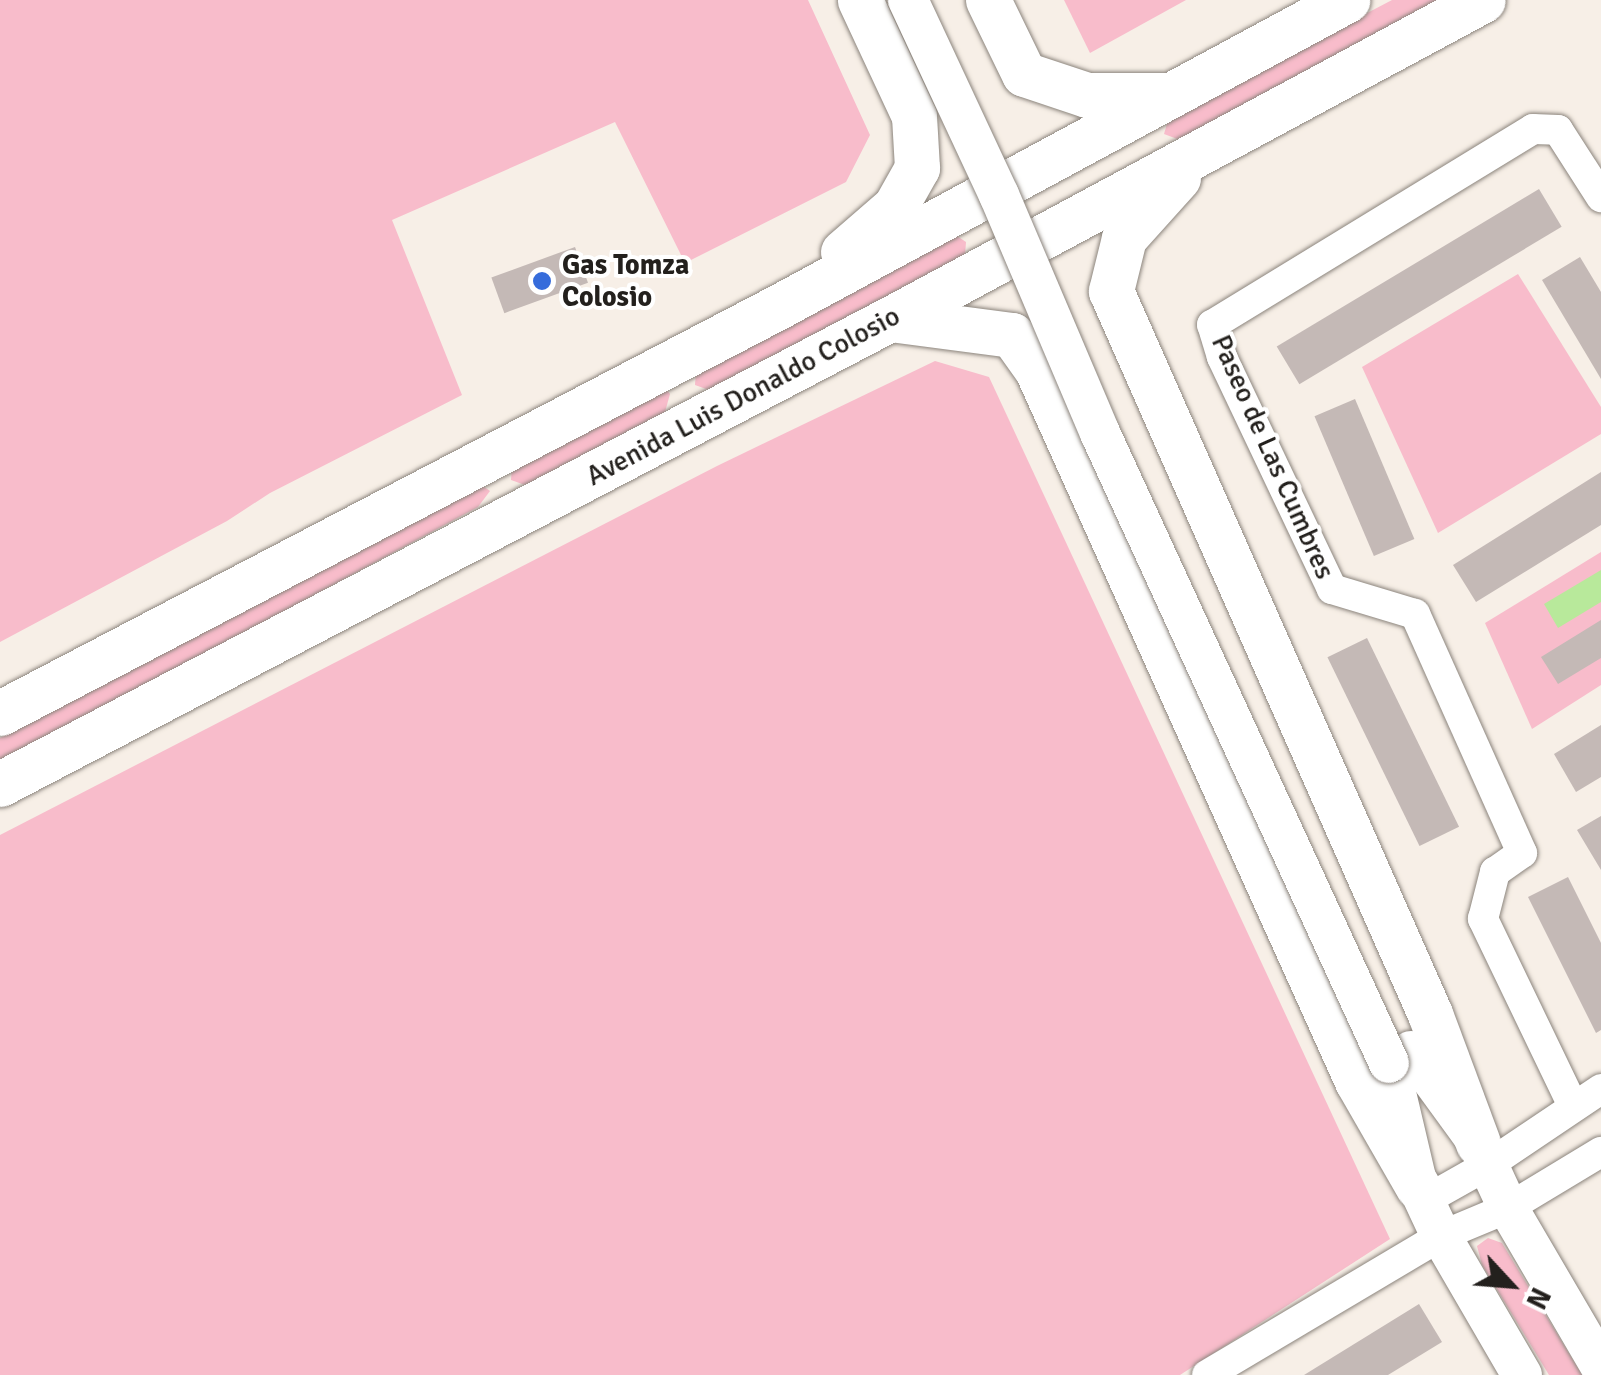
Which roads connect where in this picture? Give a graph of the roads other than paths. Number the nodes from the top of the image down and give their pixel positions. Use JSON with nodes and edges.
{"nodes":[{"id":1,"x":860,"y":0,"type":"edge"},
{"id":2,"x":908,"y":0,"type":"edge"},
{"id":3,"x":934,"y":0,"type":"edge"},
{"id":4,"x":988,"y":0,"type":"edge"},
{"id":5,"x":1347,"y":0,"type":"edge"},
{"id":6,"x":1483,"y":0,"type":"edge"},
{"id":7,"x":1173,"y":95,"type":"junction"},
{"id":8,"x":1214,"y":145,"type":"junction"},
{"id":9,"x":1601,"y":197,"type":"edge"},
{"id":10,"x":778,"y":307,"type":"junction"},
{"id":11,"x":890,"y":320,"type":"junction"},
{"id":12,"x":0,"y":713,"type":"edge"},
{"id":13,"x":0,"y":784,"type":"edge"},
{"id":14,"x":1400,"y":1057,"type":"junction"},
{"id":15,"x":1601,"y":1089,"type":"edge"},
{"id":16,"x":1573,"y":1106,"type":"junction"},
{"id":17,"x":1601,"y":1152,"type":"edge"},
{"id":18,"x":1483,"y":1154,"type":"junction"},
{"id":19,"x":1428,"y":1208,"type":"junction"},
{"id":20,"x":1508,"y":1208,"type":"junction"},
{"id":21,"x":1601,"y":1368,"type":"edge"},
{"id":22,"x":1207,"y":1375,"type":"edge"},
{"id":23,"x":1522,"y":1375,"type":"edge"}],
"edges":[{"from":1,"to":10,"type":"main road"},
{"from":2,"to":14,"type":"main road","bridge":true},
{"from":3,"to":14,"type":"main road"},
{"from":4,"to":7,"type":"main road"},
{"from":5,"to":7,"type":"main road"},
{"from":6,"to":8,"type":"main road","name":"Avenida Luis Donaldo Colosio"},
{"from":7,"to":10,"type":"main road"},
{"from":8,"to":11,"type":"main road","name":"Avenida Luis Donaldo Colosio"},
{"from":8,"to":18,"type":"main road"},
{"from":9,"to":16,"type":"street","name":"Paseo de Las Cumbres"},
{"from":10,"to":12,"type":"main road"},
{"from":11,"to":13,"type":"main road","name":"Avenida Luis Donaldo Colosio"},
{"from":11,"to":19,"type":"main road"},
{"from":14,"to":18,"type":"main road"},
{"from":14,"to":19,"type":"main road"},
{"from":15,"to":16,"type":"street"},
{"from":16,"to":18,"type":"street"},
{"from":17,"to":20,"type":"street"},
{"from":18,"to":19,"type":"street"},
{"from":18,"to":20,"type":"main road"},
{"from":19,"to":20,"type":"street"},
{"from":19,"to":22,"type":"street"},
{"from":19,"to":23,"type":"main road"},
{"from":20,"to":21,"type":"main road"}]}
